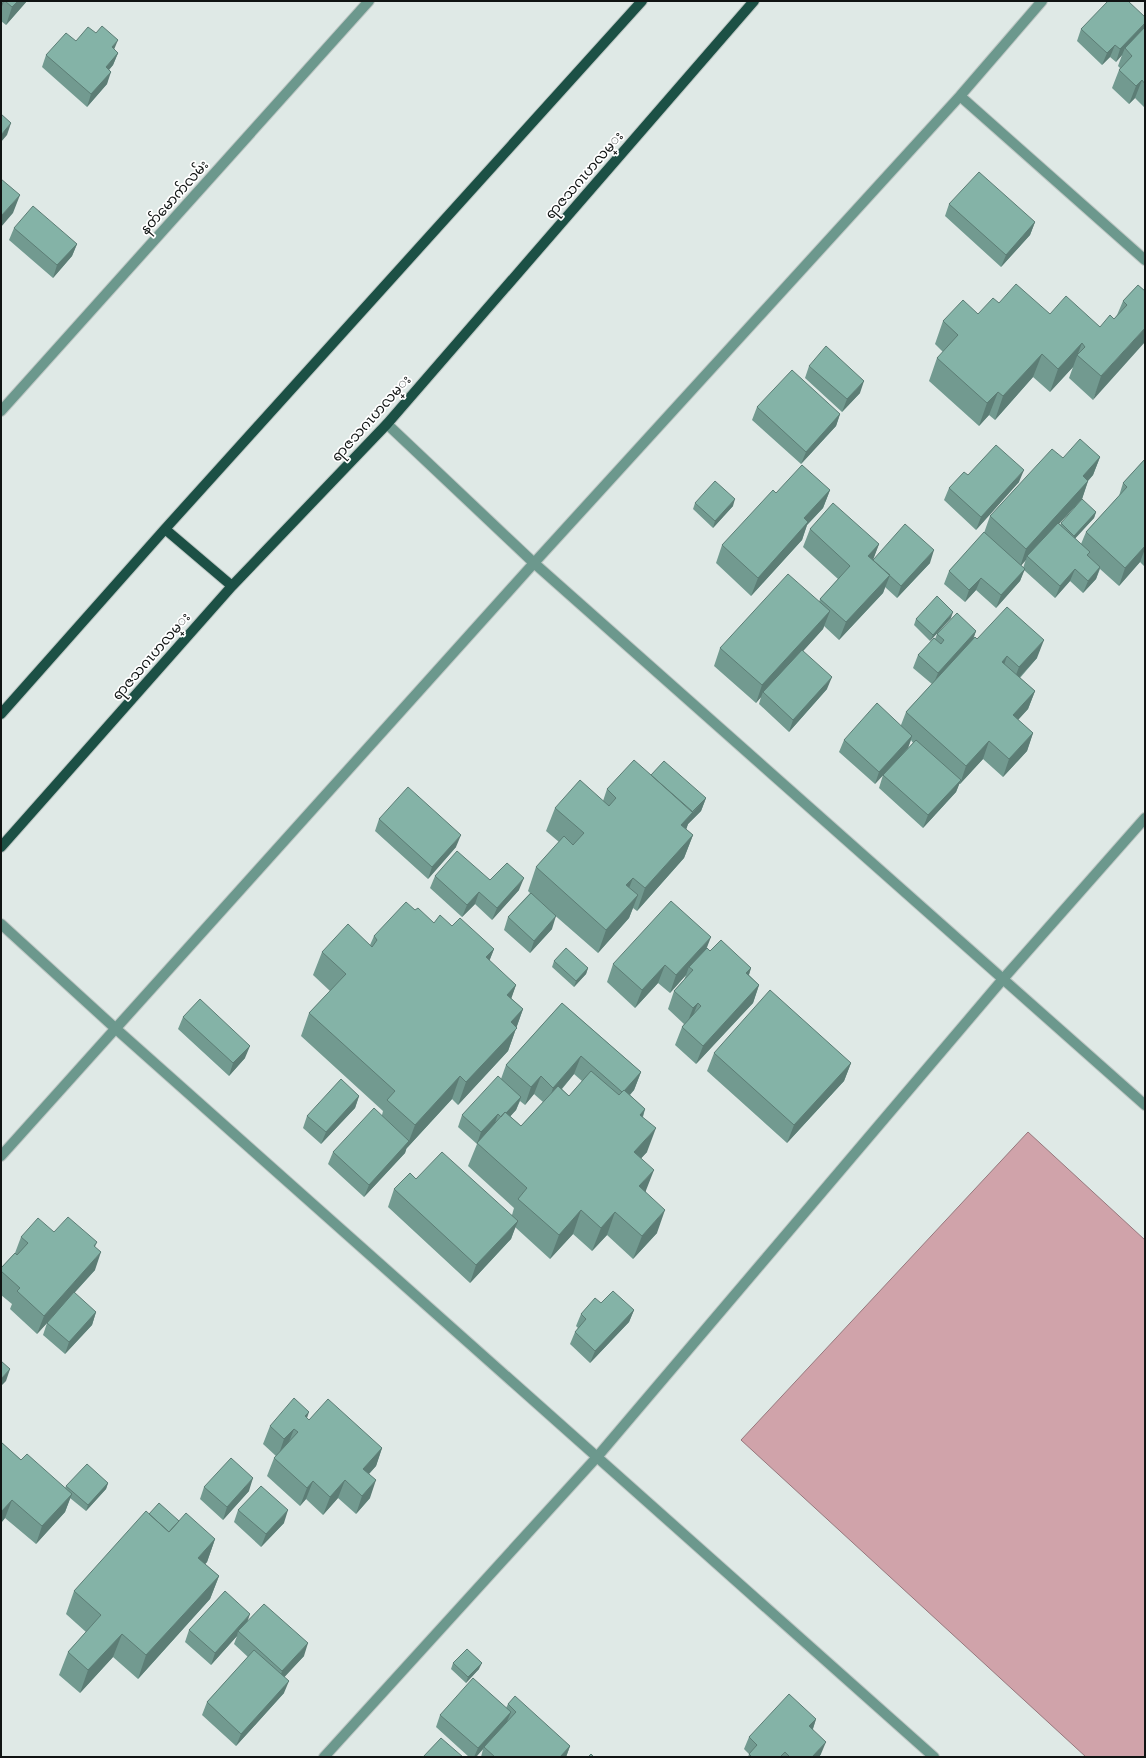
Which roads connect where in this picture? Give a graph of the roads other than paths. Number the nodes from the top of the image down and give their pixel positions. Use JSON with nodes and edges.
{"nodes":[{"id":1,"x":369,"y":1,"type":"edge"},
{"id":2,"x":642,"y":1,"type":"edge"},
{"id":3,"x":754,"y":1,"type":"edge"},
{"id":4,"x":1042,"y":1,"type":"edge"},
{"id":5,"x":960,"y":96,"type":"junction"},
{"id":6,"x":1145,"y":260,"type":"edge"},
{"id":7,"x":1,"y":411,"type":"edge"},
{"id":8,"x":387,"y":424,"type":"junction"},
{"id":9,"x":165,"y":529,"type":"junction"},
{"id":10,"x":534,"y":563,"type":"junction"},
{"id":11,"x":232,"y":586,"type":"junction"},
{"id":12,"x":1,"y":714,"type":"edge"},
{"id":13,"x":1145,"y":818,"type":"edge"},
{"id":14,"x":1,"y":847,"type":"edge"},
{"id":15,"x":1,"y":924,"type":"edge"},
{"id":16,"x":1002,"y":979,"type":"junction"},
{"id":17,"x":114,"y":1028,"type":"junction"},
{"id":18,"x":1145,"y":1105,"type":"edge"},
{"id":19,"x":1,"y":1156,"type":"edge"},
{"id":20,"x":597,"y":1457,"type":"junction"},
{"id":21,"x":324,"y":1757,"type":"edge"},
{"id":22,"x":934,"y":1757,"type":"edge"}],
"edges":[{"from":1,"to":7,"type":"street","name":"နတ်မောက်လမ်း"},
{"from":2,"to":9,"type":"main road"},
{"from":3,"to":8,"type":"main road","name":"ရာဇသဂၤဟလမ္း"},
{"from":4,"to":5,"type":"street"},
{"from":5,"to":6,"type":"street"},
{"from":5,"to":10,"type":"street"},
{"from":8,"to":10,"type":"street"},
{"from":8,"to":11,"type":"main road","name":"ရာဇသဂၤဟလမ္း"},
{"from":9,"to":11,"type":"main road"},
{"from":9,"to":12,"type":"main road"},
{"from":10,"to":16,"type":"street"},
{"from":10,"to":17,"type":"street"},
{"from":11,"to":14,"type":"main road","name":"ရာဇသဂၤဟလမ္း"},
{"from":13,"to":16,"type":"street"},
{"from":15,"to":17,"type":"street"},
{"from":16,"to":18,"type":"street"},
{"from":16,"to":20,"type":"street"},
{"from":17,"to":19,"type":"street"},
{"from":17,"to":20,"type":"street"},
{"from":20,"to":21,"type":"street"},
{"from":20,"to":22,"type":"street"}]}
